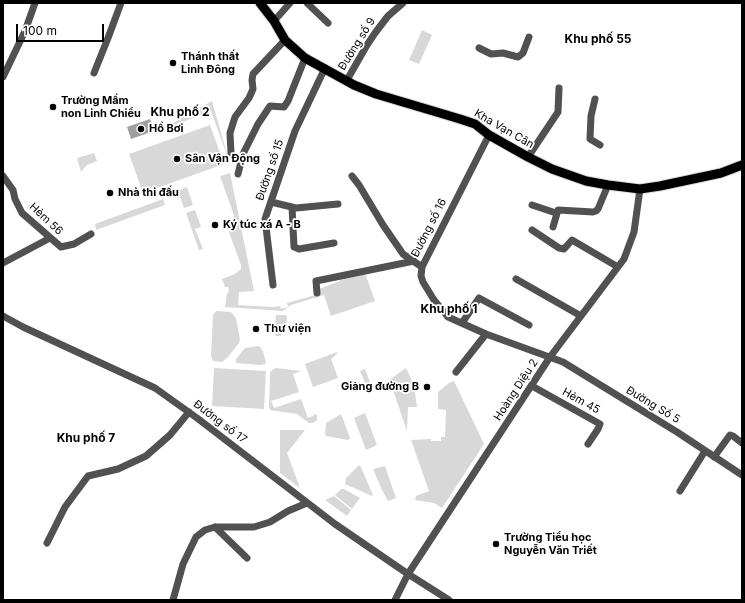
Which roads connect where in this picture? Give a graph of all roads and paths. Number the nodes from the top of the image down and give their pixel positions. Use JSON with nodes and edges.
{"nodes":[{"id":1,"x":35,"y":3,"type":"edge"},
{"id":2,"x":120,"y":3,"type":"edge"},
{"id":3,"x":260,"y":3,"type":"edge"},
{"id":4,"x":290,"y":3,"type":"edge"},
{"id":5,"x":307,"y":3,"type":"edge"},
{"id":6,"x":403,"y":3,"type":"edge"},
{"id":7,"x":274,"y":21,"type":"junction"},
{"id":8,"x":328,"y":23,"type":"dead end"},
{"id":9,"x":529,"y":37,"type":"dead end"},
{"id":10,"x":285,"y":40,"type":"junction"},
{"id":11,"x":479,"y":48,"type":"dead end"},
{"id":12,"x":305,"y":58,"type":"junction"},
{"id":13,"x":325,"y":68,"type":"junction"},
{"id":14,"x":94,"y":73,"type":"dead end"},
{"id":15,"x":3,"y":77,"type":"edge"},
{"id":16,"x":347,"y":80,"type":"junction"},
{"id":17,"x":559,"y":88,"type":"dead end"},
{"id":18,"x":595,"y":99,"type":"dead end"},
{"id":19,"x":489,"y":135,"type":"junction"},
{"id":20,"x":600,"y":145,"type":"dead end"},
{"id":21,"x":231,"y":153,"type":"dead end"},
{"id":22,"x":528,"y":157,"type":"junction"},
{"id":23,"x":742,"y":165,"type":"edge"},
{"id":24,"x":238,"y":174,"type":"dead end"},
{"id":25,"x":3,"y":176,"type":"edge"},
{"id":26,"x":352,"y":176,"type":"dead end"},
{"id":27,"x":608,"y":185,"type":"junction"},
{"id":28,"x":640,"y":188,"type":"junction"},
{"id":29,"x":271,"y":202,"type":"junction"},
{"id":30,"x":338,"y":204,"type":"dead end"},
{"id":31,"x":532,"y":205,"type":"dead end"},
{"id":32,"x":292,"y":207,"type":"junction"},
{"id":33,"x":556,"y":213,"type":"junction"},
{"id":34,"x":553,"y":227,"type":"dead end"},
{"id":35,"x":532,"y":230,"type":"dead end"},
{"id":36,"x":91,"y":234,"type":"dead end"},
{"id":37,"x":50,"y":238,"type":"junction"},
{"id":38,"x":334,"y":243,"type":"dead end"},
{"id":39,"x":414,"y":261,"type":"junction"},
{"id":40,"x":3,"y":264,"type":"edge"},
{"id":41,"x":422,"y":267,"type":"junction"},
{"id":42,"x":618,"y":267,"type":"junction"},
{"id":43,"x":516,"y":279,"type":"dead end"},
{"id":44,"x":273,"y":284,"type":"dead end"},
{"id":45,"x":317,"y":293,"type":"dead end"},
{"id":46,"x":3,"y":316,"type":"edge"},
{"id":47,"x":581,"y":316,"type":"junction"},
{"id":48,"x":462,"y":323,"type":"junction"},
{"id":49,"x":529,"y":325,"type":"dead end"},
{"id":50,"x":486,"y":334,"type":"junction"},
{"id":51,"x":550,"y":357,"type":"junction"},
{"id":52,"x":456,"y":372,"type":"dead end"},
{"id":53,"x":532,"y":386,"type":"junction"},
{"id":54,"x":189,"y":412,"type":"junction"},
{"id":55,"x":742,"y":443,"type":"edge"},
{"id":56,"x":588,"y":444,"type":"dead end"},
{"id":57,"x":705,"y":451,"type":"junction"},
{"id":58,"x":714,"y":457,"type":"junction"},
{"id":59,"x":742,"y":475,"type":"edge"},
{"id":60,"x":680,"y":491,"type":"dead end"},
{"id":61,"x":307,"y":503,"type":"junction"},
{"id":62,"x":215,"y":527,"type":"junction"},
{"id":63,"x":46,"y":543,"type":"dead end"},
{"id":64,"x":247,"y":558,"type":"dead end"},
{"id":65,"x":408,"y":574,"type":"junction"},
{"id":66,"x":173,"y":600,"type":"edge"},
{"id":67,"x":395,"y":600,"type":"edge"},
{"id":68,"x":449,"y":600,"type":"edge"}],
"edges":[{"from":1,"to":15,"type":"street"},
{"from":2,"to":14,"type":"street"},
{"from":3,"to":7,"type":"main road","name":"Kha Vạn Cân"},
{"from":4,"to":7,"type":"street"},
{"from":5,"to":8,"type":"street"},
{"from":6,"to":16,"type":"street","name":"Đường số 9"},
{"from":7,"to":10,"type":"main road","name":"Kha Vạn Cân"},
{"from":9,"to":11,"type":"street"},
{"from":10,"to":12,"type":"main road","name":"Kha Vạn Cân"},
{"from":10,"to":21,"type":"street"},
{"from":12,"to":13,"type":"main road","name":"Kha Vạn Cân"},
{"from":12,"to":24,"type":"street"},
{"from":13,"to":16,"type":"main road","name":"Kha Vạn Cân"},
{"from":13,"to":29,"type":"street","name":"Đường số 15"},
{"from":16,"to":19,"type":"main road","name":"Kha Vạn Cân"},
{"from":17,"to":22,"type":"street"},
{"from":18,"to":20,"type":"street"},
{"from":19,"to":22,"type":"main road","name":"Kha Vạn Cân"},
{"from":19,"to":41,"type":"street","name":"Đường số 16"},
{"from":22,"to":27,"type":"main road","name":"Kha Vạn Cân"},
{"from":23,"to":28,"type":"main road","name":"Kha Vạn Cân"},
{"from":25,"to":37,"type":"street","name":"Hẻm 56"},
{"from":26,"to":39,"type":"street"},
{"from":27,"to":28,"type":"main road","name":"Kha Vạn Cân"},
{"from":27,"to":33,"type":"street"},
{"from":28,"to":42,"type":"street","name":"Hoàng Diệu 2"},
{"from":29,"to":32,"type":"street"},
{"from":29,"to":44,"type":"street","name":"Đường số 15"},
{"from":30,"to":32,"type":"street"},
{"from":31,"to":33,"type":"street"},
{"from":32,"to":38,"type":"street"},
{"from":33,"to":34,"type":"street"},
{"from":35,"to":42,"type":"street"},
{"from":36,"to":37,"type":"street","name":"Hẻm 56"},
{"from":37,"to":40,"type":"street"},
{"from":39,"to":41,"type":"street"},
{"from":39,"to":45,"type":"street"},
{"from":41,"to":48,"type":"street","name":"Đường số 16"},
{"from":42,"to":47,"type":"street","name":"Hoàng Diệu 2"},
{"from":43,"to":47,"type":"street"},
{"from":46,"to":54,"type":"street","name":"Đường số 17"},
{"from":47,"to":51,"type":"street","name":"Hoàng Diệu 2"},
{"from":48,"to":49,"type":"street"},
{"from":48,"to":50,"type":"street","name":"Đường số 16"},
{"from":50,"to":51,"type":"street","name":"Đường số 16"},
{"from":50,"to":52,"type":"street"},
{"from":51,"to":53,"type":"street","name":"Hoàng Diệu 2"},
{"from":51,"to":57,"type":"street","name":"Đường Số 5"},
{"from":53,"to":56,"type":"street","name":"Hẻm 45"},
{"from":53,"to":65,"type":"street","name":"Hoàng Diệu 2"},
{"from":54,"to":61,"type":"street","name":"Đường số 17"},
{"from":54,"to":63,"type":"street"},
{"from":55,"to":58,"type":"street"},
{"from":57,"to":58,"type":"street","name":"Đường Số 5"},
{"from":57,"to":60,"type":"street"},
{"from":58,"to":59,"type":"street","name":"Đường Số 5"},
{"from":61,"to":62,"type":"street"},
{"from":61,"to":65,"type":"street","name":"Đường số 17"},
{"from":62,"to":64,"type":"street"},
{"from":62,"to":66,"type":"street"},
{"from":65,"to":67,"type":"street","name":"Hoàng Diệu 2"},
{"from":65,"to":68,"type":"street","name":"Đường số 17"}]}
